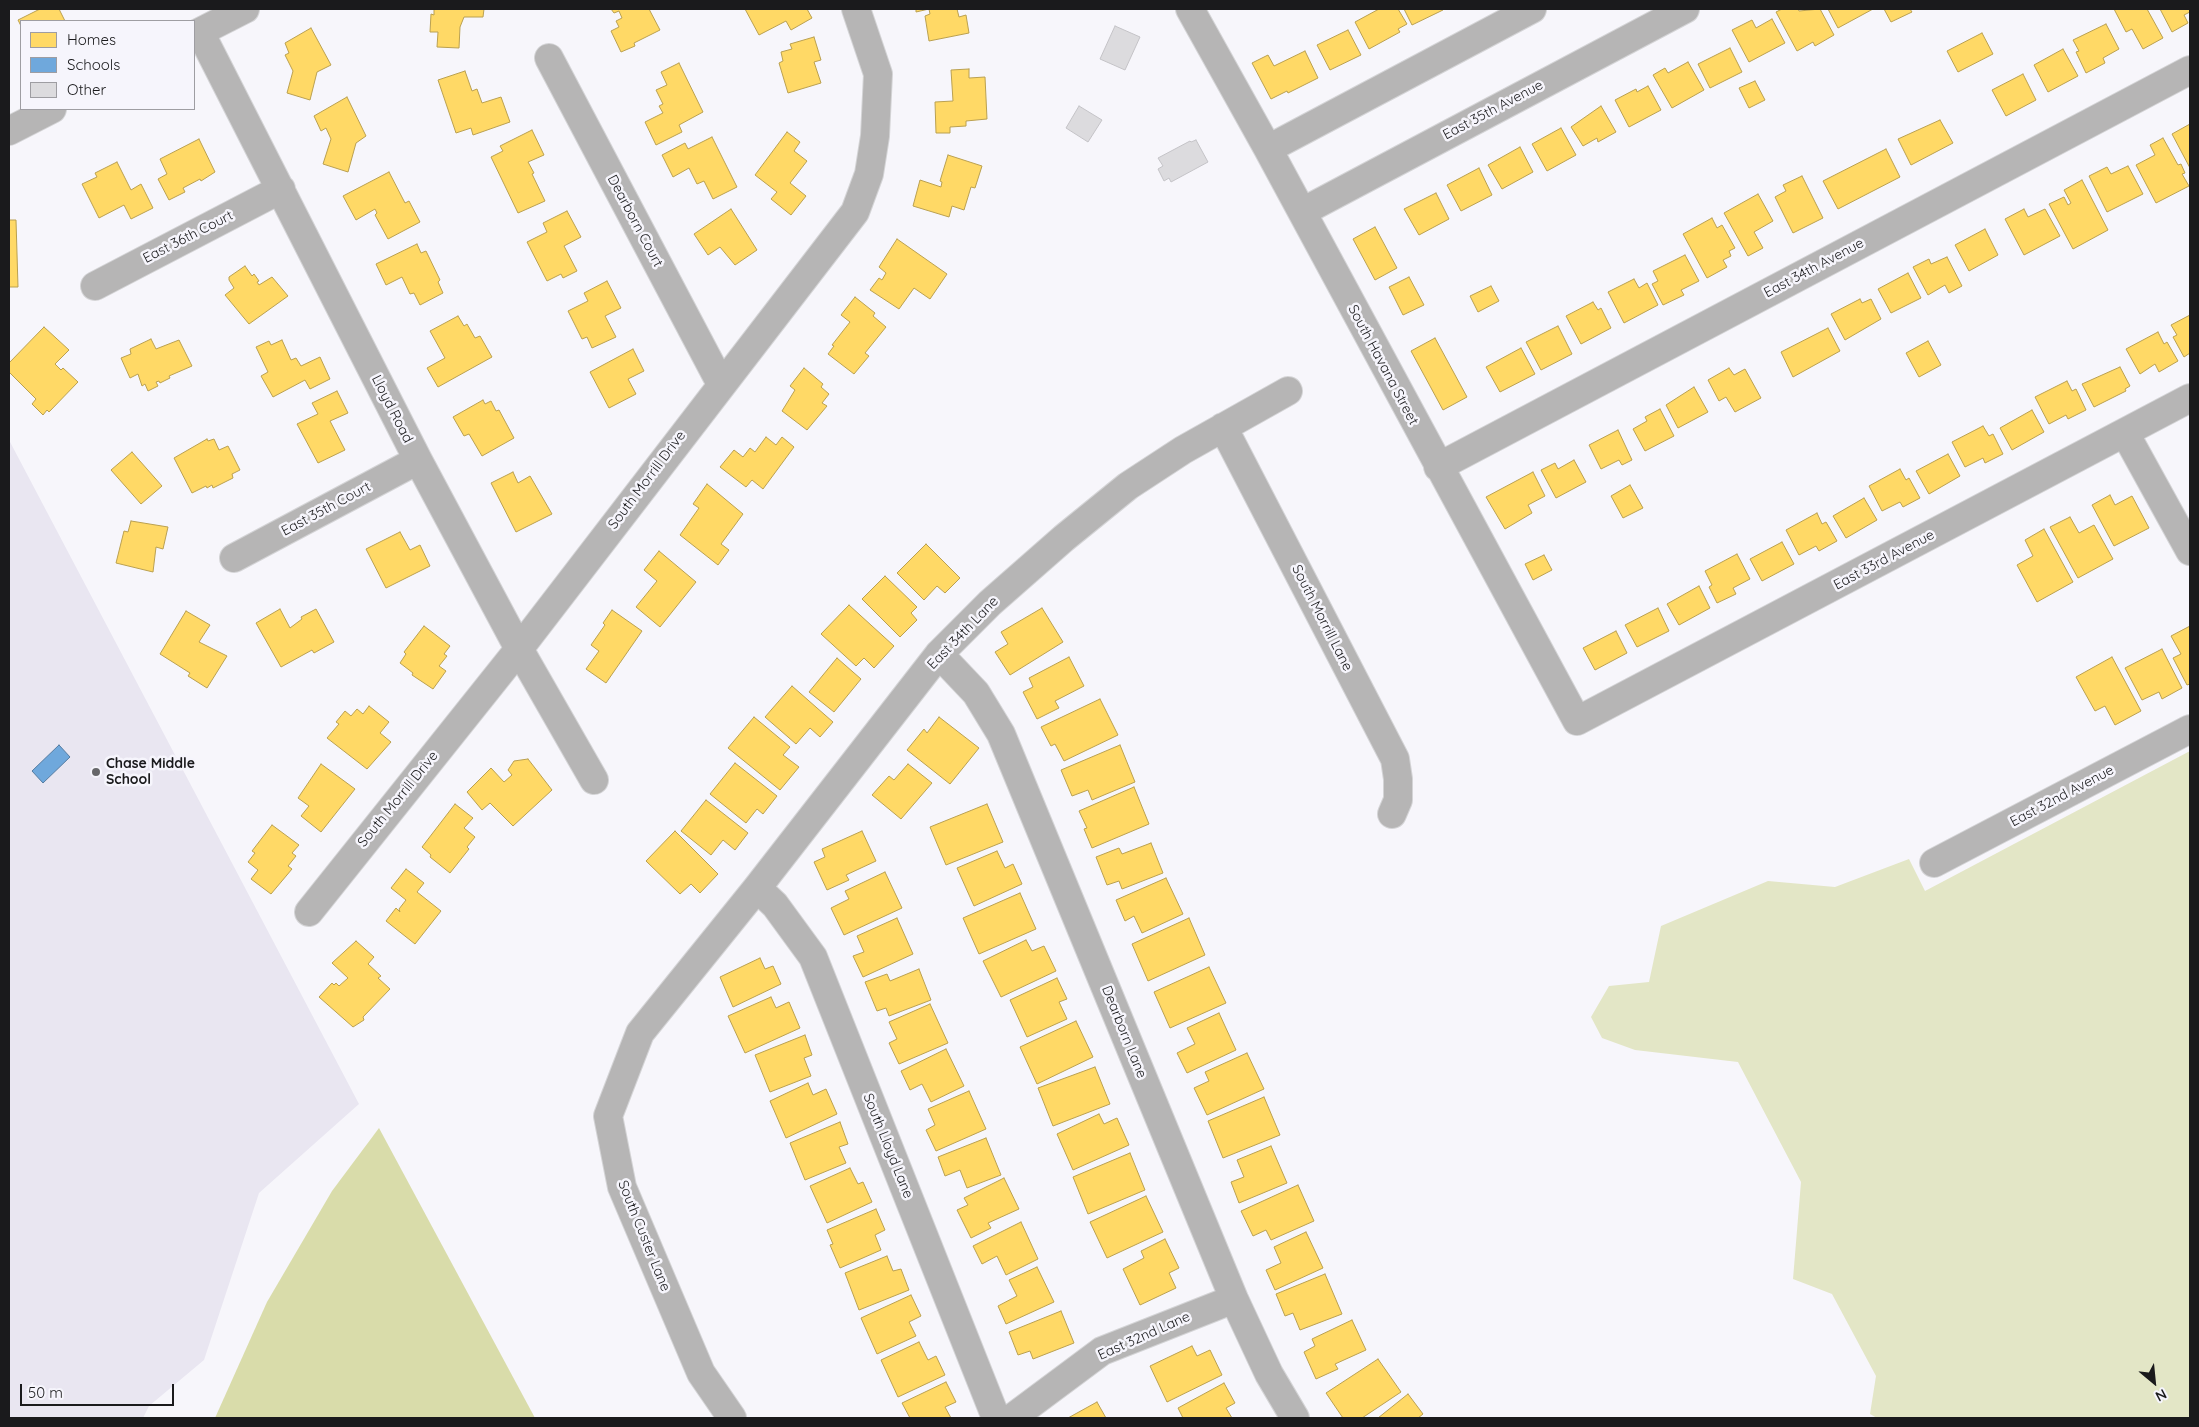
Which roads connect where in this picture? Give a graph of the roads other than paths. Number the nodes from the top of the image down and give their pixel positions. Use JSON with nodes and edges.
{"nodes":[{"id":1,"x":245,"y":9,"type":"edge"},
{"id":2,"x":856,"y":9,"type":"edge"},
{"id":3,"x":1190,"y":9,"type":"edge"},
{"id":4,"x":1532,"y":9,"type":"edge"},
{"id":5,"x":1685,"y":9,"type":"edge"},
{"id":6,"x":197,"y":34,"type":"edge"},
{"id":7,"x":549,"y":58,"type":"dead end"},
{"id":8,"x":2190,"y":70,"type":"edge"},
{"id":9,"x":49,"y":110,"type":"edge"},
{"id":10,"x":12,"y":123,"type":"edge"},
{"id":11,"x":1268,"y":148,"type":"junction"},
{"id":12,"x":281,"y":189,"type":"junction"},
{"id":13,"x":1302,"y":212,"type":"junction"},
{"id":14,"x":95,"y":286,"type":"dead end"},
{"id":15,"x":721,"y":384,"type":"junction"},
{"id":16,"x":1288,"y":391,"type":"dead end"},
{"id":17,"x":2190,"y":398,"type":"edge"},
{"id":18,"x":1223,"y":428,"type":"junction"},
{"id":19,"x":2125,"y":433,"type":"junction"},
{"id":20,"x":418,"y":460,"type":"junction"},
{"id":21,"x":1438,"y":467,"type":"junction"},
{"id":22,"x":2190,"y":551,"type":"edge"},
{"id":23,"x":234,"y":558,"type":"dead end"},
{"id":24,"x":518,"y":649,"type":"junction"},
{"id":25,"x":939,"y":654,"type":"junction"},
{"id":26,"x":1576,"y":721,"type":"joint"},
{"id":27,"x":2190,"y":729,"type":"edge"},
{"id":28,"x":594,"y":780,"type":"dead end"},
{"id":29,"x":1392,"y":814,"type":"dead end"},
{"id":30,"x":1934,"y":864,"type":"dead end"},
{"id":31,"x":757,"y":888,"type":"junction"},
{"id":32,"x":309,"y":912,"type":"dead end"},
{"id":33,"x":707,"y":948,"type":"joint"},
{"id":34,"x":1234,"y":1299,"type":"junction"},
{"id":35,"x":732,"y":1418,"type":"edge"},
{"id":36,"x":996,"y":1418,"type":"edge"},
{"id":37,"x":1012,"y":1418,"type":"edge"},
{"id":38,"x":1295,"y":1418,"type":"edge"}],
"edges":[{"from":1,"to":6,"type":"street"},
{"from":2,"to":15,"type":"street","name":"South Morrill Drive"},
{"from":3,"to":11,"type":"street","name":"South Havana Street"},
{"from":4,"to":11,"type":"street"},
{"from":5,"to":13,"type":"street","name":"East 35th Avenue"},
{"from":6,"to":12,"type":"street","name":"Lloyd Road"},
{"from":7,"to":15,"type":"street","name":"Dearborn Court"},
{"from":8,"to":21,"type":"street","name":"East 34th Avenue"},
{"from":9,"to":10,"type":"street"},
{"from":11,"to":13,"type":"street","name":"South Havana Street"},
{"from":12,"to":14,"type":"street","name":"East 36th Court"},
{"from":12,"to":20,"type":"street","name":"Lloyd Road"},
{"from":13,"to":21,"type":"street","name":"South Havana Street"},
{"from":15,"to":24,"type":"street","name":"South Morrill Drive"},
{"from":16,"to":18,"type":"street","name":"East 34th Lane"},
{"from":17,"to":19,"type":"street","name":"East 33rd Avenue"},
{"from":18,"to":25,"type":"street","name":"East 34th Lane"},
{"from":18,"to":29,"type":"street","name":"South Morrill Lane"},
{"from":19,"to":22,"type":"street"},
{"from":19,"to":26,"type":"street","name":"East 33rd Avenue"},
{"from":20,"to":23,"type":"street","name":"East 35th Court"},
{"from":20,"to":24,"type":"street","name":"Lloyd Road"},
{"from":21,"to":26,"type":"street","name":"South Havana Street"},
{"from":24,"to":28,"type":"street","name":"Lloyd Road"},
{"from":24,"to":32,"type":"street","name":"South Morrill Drive"},
{"from":25,"to":31,"type":"street","name":"East 34th Lane"},
{"from":25,"to":34,"type":"street","name":"Dearborn Lane"},
{"from":27,"to":30,"type":"street","name":"East 32nd Avenue"},
{"from":31,"to":33,"type":"street","name":"East 34th Lane"},
{"from":31,"to":36,"type":"street","name":"South Lloyd Lane"},
{"from":33,"to":35,"type":"street","name":"South Custer Lane"},
{"from":34,"to":37,"type":"street","name":"East 32nd Lane"},
{"from":34,"to":38,"type":"street","name":"Dearborn Lane"}]}
